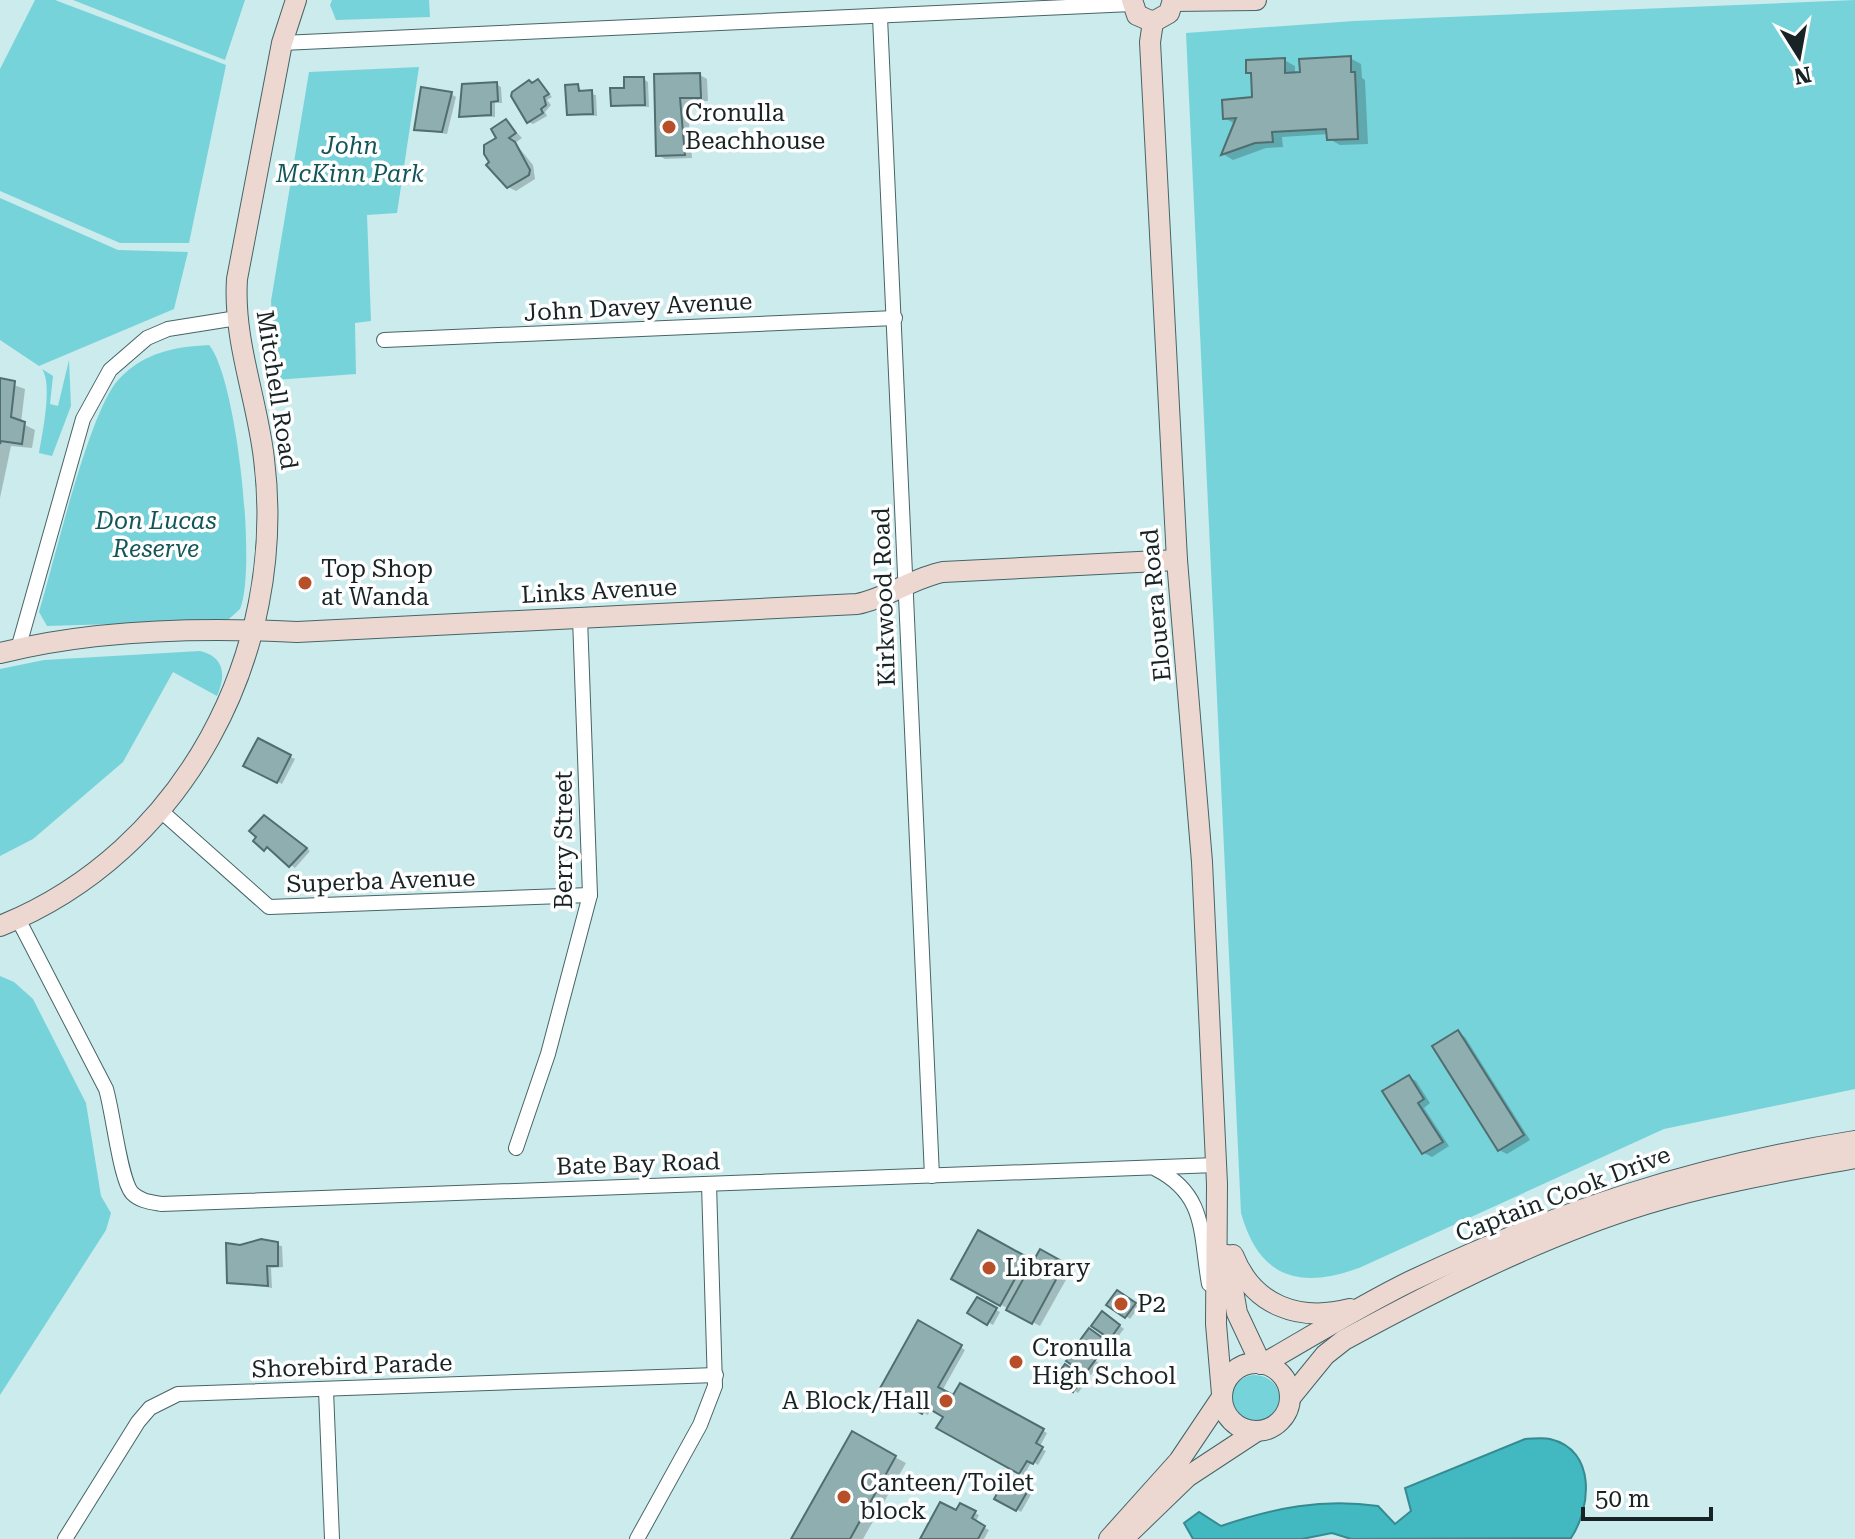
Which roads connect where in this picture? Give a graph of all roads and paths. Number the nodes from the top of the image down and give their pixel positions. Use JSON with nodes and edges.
{"nodes":[{"id":1,"x":296,"y":0,"type":"edge"},
{"id":2,"x":1173,"y":0,"type":"edge"},
{"id":3,"x":1256,"y":0,"type":"edge"},
{"id":4,"x":1132,"y":2,"type":"edge"},
{"id":5,"x":880,"y":17,"type":"junction"},
{"id":6,"x":1153,"y":22,"type":"junction"},
{"id":7,"x":282,"y":43,"type":"junction"},
{"id":8,"x":237,"y":318,"type":"junction"},
{"id":9,"x":895,"y":318,"type":"junction"},
{"id":10,"x":384,"y":340,"type":"dead end"},
{"id":11,"x":1177,"y":560,"type":"junction"},
{"id":12,"x":905,"y":586,"type":"junction"},
{"id":13,"x":580,"y":618,"type":"junction"},
{"id":14,"x":253,"y":630,"type":"junction"},
{"id":15,"x":9,"y":651,"type":"edge"},
{"id":16,"x":161,"y":811,"type":"junction"},
{"id":17,"x":590,"y":895,"type":"junction"},
{"id":18,"x":9,"y":923,"type":"edge"},
{"id":19,"x":1855,"y":1141,"type":"edge"},
{"id":20,"x":516,"y":1148,"type":"dead end"},
{"id":21,"x":1855,"y":1158,"type":"edge"},
{"id":22,"x":1152,"y":1167,"type":"junction"},
{"id":23,"x":1217,"y":1174,"type":"junction"},
{"id":24,"x":932,"y":1176,"type":"junction"},
{"id":25,"x":709,"y":1184,"type":"junction"},
{"id":26,"x":1227,"y":1236,"type":"junction"},
{"id":27,"x":1369,"y":1303,"type":"junction"},
{"id":28,"x":1216,"y":1324,"type":"junction"},
{"id":29,"x":1262,"y":1364,"type":"junction"},
{"id":30,"x":716,"y":1375,"type":"junction"},
{"id":31,"x":326,"y":1390,"type":"junction"},
{"id":32,"x":1222,"y":1395,"type":"junction"},
{"id":33,"x":1290,"y":1398,"type":"junction"},
{"id":34,"x":1257,"y":1431,"type":"junction"},
{"id":35,"x":65,"y":1539,"type":"edge"},
{"id":36,"x":332,"y":1539,"type":"edge"},
{"id":37,"x":637,"y":1539,"type":"edge"},
{"id":38,"x":1109,"y":1539,"type":"edge"},
{"id":39,"x":1123,"y":1539,"type":"edge"}],
"edges":[{"from":1,"to":7,"type":"street","name":"Mitchell Road"},
{"from":2,"to":3,"type":"street"},
{"from":2,"to":6,"type":"street"},
{"from":4,"to":5,"type":"street"},
{"from":4,"to":6,"type":"street"},
{"from":5,"to":7,"type":"street"},
{"from":5,"to":9,"type":"street","name":"Kirkwood Road"},
{"from":6,"to":11,"type":"street","name":"Elouera Road"},
{"from":7,"to":8,"type":"street","name":"Mitchell Road"},
{"from":8,"to":14,"type":"street","name":"Mitchell Road"},
{"from":8,"to":15,"type":"street"},
{"from":9,"to":10,"type":"street","name":"John Davey Avenue"},
{"from":9,"to":12,"type":"street","name":"Kirkwood Road"},
{"from":11,"to":12,"type":"street","name":"Links Avenue"},
{"from":11,"to":23,"type":"street","name":"Elouera Road"},
{"from":12,"to":13,"type":"street","name":"Links Avenue"},
{"from":12,"to":24,"type":"street","name":"Kirkwood Road"},
{"from":13,"to":14,"type":"street","name":"Links Avenue"},
{"from":13,"to":17,"type":"street","name":"Berry Street"},
{"from":14,"to":15,"type":"street","name":"Links Avenue"},
{"from":14,"to":16,"type":"street","name":"Mitchell Road"},
{"from":16,"to":17,"type":"street","name":"Superba Avenue"},
{"from":16,"to":18,"type":"street","name":"Mitchell Road"},
{"from":17,"to":20,"type":"street","name":"Berry Street"},
{"from":18,"to":25,"type":"street","name":"Bate Bay Road"},
{"from":19,"to":27,"type":"street","name":"Captain Cook Drive"},
{"from":21,"to":33,"type":"street","name":"Captain Cook Drive"},
{"from":22,"to":23,"type":"street","name":"Bate Bay Road"},
{"from":22,"to":24,"type":"street","name":"Bate Bay Road"},
{"from":22,"to":28,"type":"street"},
{"from":23,"to":26,"type":"street","name":"Elouera Road"},
{"from":23,"to":28,"type":"street","name":"Elouera Road"},
{"from":24,"to":25,"type":"street","name":"Bate Bay Road"},
{"from":25,"to":30,"type":"street"},
{"from":26,"to":27,"type":"street"},
{"from":26,"to":29,"type":"street","name":"Elouera Road"},
{"from":27,"to":29,"type":"street","name":"Captain Cook Drive"},
{"from":28,"to":32,"type":"street","name":"Elouera Road"},
{"from":29,"to":32,"type":"street"},
{"from":29,"to":33,"type":"street"},
{"from":30,"to":31,"type":"street","name":"Shorebird Parade"},
{"from":30,"to":37,"type":"street"},
{"from":31,"to":35,"type":"street","name":"Shorebird Parade"},
{"from":31,"to":36,"type":"street"},
{"from":32,"to":34,"type":"street"},
{"from":32,"to":38,"type":"street"},
{"from":33,"to":34,"type":"street"},
{"from":34,"to":39,"type":"street"}]}
